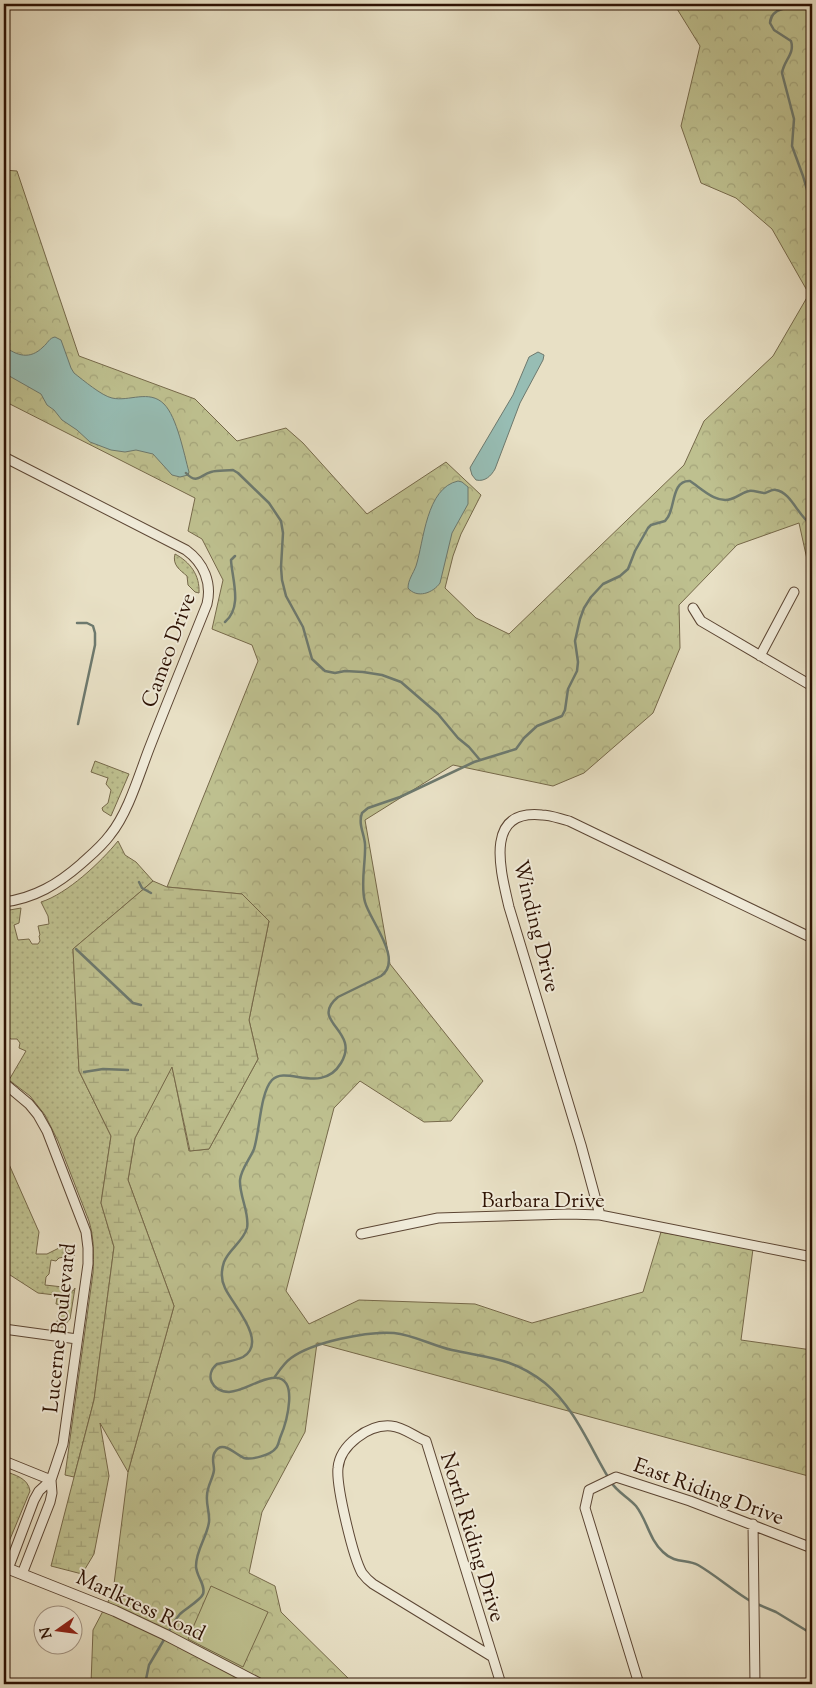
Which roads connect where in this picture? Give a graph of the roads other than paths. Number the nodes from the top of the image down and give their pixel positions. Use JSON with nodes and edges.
{"nodes":[{"id":1,"x":4,"y":457,"type":"edge"},
{"id":2,"x":794,"y":592,"type":"dead end"},
{"id":3,"x":693,"y":608,"type":"dead end"},
{"id":4,"x":760,"y":656,"type":"junction"},
{"id":5,"x":812,"y":686,"type":"edge"},
{"id":6,"x":4,"y":902,"type":"edge"},
{"id":7,"x":812,"y":938,"type":"edge"},
{"id":8,"x":4,"y":1083,"type":"edge"},
{"id":9,"x":600,"y":1215,"type":"junction"},
{"id":10,"x":361,"y":1234,"type":"dead end"},
{"id":11,"x":812,"y":1257,"type":"edge"},
{"id":12,"x":4,"y":1330,"type":"edge"},
{"id":13,"x":77,"y":1339,"type":"junction"},
{"id":14,"x":4,"y":1461,"type":"edge"},
{"id":15,"x":51,"y":1480,"type":"junction"},
{"id":16,"x":753,"y":1524,"type":"junction"},
{"id":17,"x":812,"y":1548,"type":"edge"},
{"id":18,"x":6,"y":1568,"type":"edge"},
{"id":19,"x":22,"y":1574,"type":"junction"},
{"id":20,"x":491,"y":1656,"type":"junction"},
{"id":21,"x":260,"y":1684,"type":"edge"},
{"id":22,"x":500,"y":1684,"type":"edge"},
{"id":23,"x":639,"y":1684,"type":"edge"},
{"id":24,"x":755,"y":1684,"type":"edge"}],
"edges":[{"from":1,"to":6,"type":"street","name":"Cameo Drive"},
{"from":2,"to":4,"type":"street"},
{"from":3,"to":4,"type":"street"},
{"from":4,"to":5,"type":"street"},
{"from":7,"to":9,"type":"street","name":"Winding Drive"},
{"from":8,"to":13,"type":"street","name":"Lucerne Boulevard"},
{"from":9,"to":10,"type":"street","name":"Barbara Drive"},
{"from":9,"to":11,"type":"street","name":"Barbara Drive"},
{"from":12,"to":13,"type":"street"},
{"from":13,"to":15,"type":"street","name":"Lucerne Boulevard"},
{"from":14,"to":15,"type":"street"},
{"from":15,"to":18,"type":"street","name":"Lucerne Boulevard"},
{"from":15,"to":19,"type":"street","name":"Lucerne Boulevard"},
{"from":16,"to":17,"type":"street","name":"East Riding Drive"},
{"from":16,"to":23,"type":"street","name":"East Riding Drive"},
{"from":16,"to":24,"type":"street"},
{"from":18,"to":19,"type":"street","name":"Marlkress Road"},
{"from":19,"to":21,"type":"street","name":"Marlkress Road"},
{"from":20,"to":20,"type":"street","name":"North Riding Drive"},
{"from":20,"to":22,"type":"street"}]}
